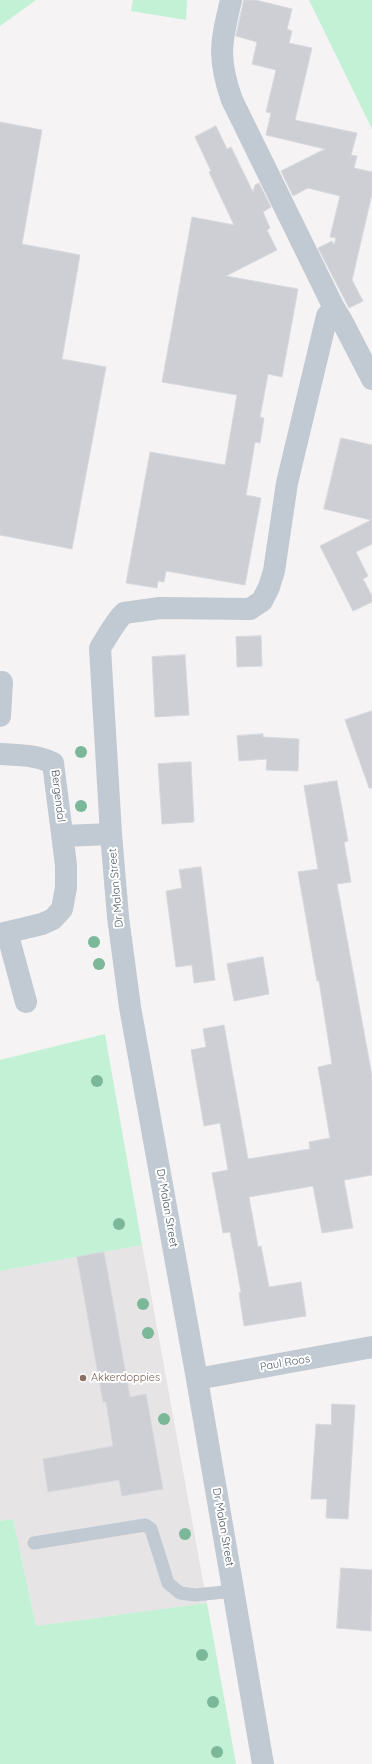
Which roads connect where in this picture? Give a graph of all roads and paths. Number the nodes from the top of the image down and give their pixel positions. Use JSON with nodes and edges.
{"nodes":[{"id":1,"x":231,"y":0,"type":"edge"},
{"id":2,"x":334,"y":308,"type":"junction"},
{"id":3,"x":372,"y":380,"type":"edge"},
{"id":4,"x":2,"y":682,"type":"dead end"},
{"id":5,"x":0,"y":716,"type":"edge"},
{"id":6,"x":0,"y":754,"type":"edge"},
{"id":7,"x":111,"y":834,"type":"junction"},
{"id":8,"x":63,"y":836,"type":"junction"},
{"id":9,"x":4,"y":933,"type":"edge"},
{"id":10,"x":26,"y":1002,"type":"dead end"},
{"id":11,"x":372,"y":1347,"type":"edge"},
{"id":12,"x":197,"y":1379,"type":"junction"},
{"id":13,"x":34,"y":1543,"type":"dead end"},
{"id":14,"x":234,"y":1591,"type":"junction"},
{"id":15,"x":263,"y":1764,"type":"edge"}],
"edges":[{"from":1,"to":2,"type":"street"},
{"from":2,"to":3,"type":"street"},
{"from":2,"to":7,"type":"street","name":"Dr Malan Street"},
{"from":4,"to":5,"type":"street"},
{"from":6,"to":8,"type":"street","name":"Bergendal"},
{"from":7,"to":8,"type":"street","name":"Bergendal"},
{"from":7,"to":12,"type":"street","name":"Dr Malan Street"},
{"from":8,"to":9,"type":"street","name":"Bergendal"},
{"from":9,"to":10,"type":"street"},
{"from":11,"to":12,"type":"street","name":"Paul Roos"},
{"from":12,"to":14,"type":"street","name":"Dr Malan Street"},
{"from":13,"to":14,"type":"lane"},
{"from":14,"to":15,"type":"street","name":"Dr Malan Street"}]}
